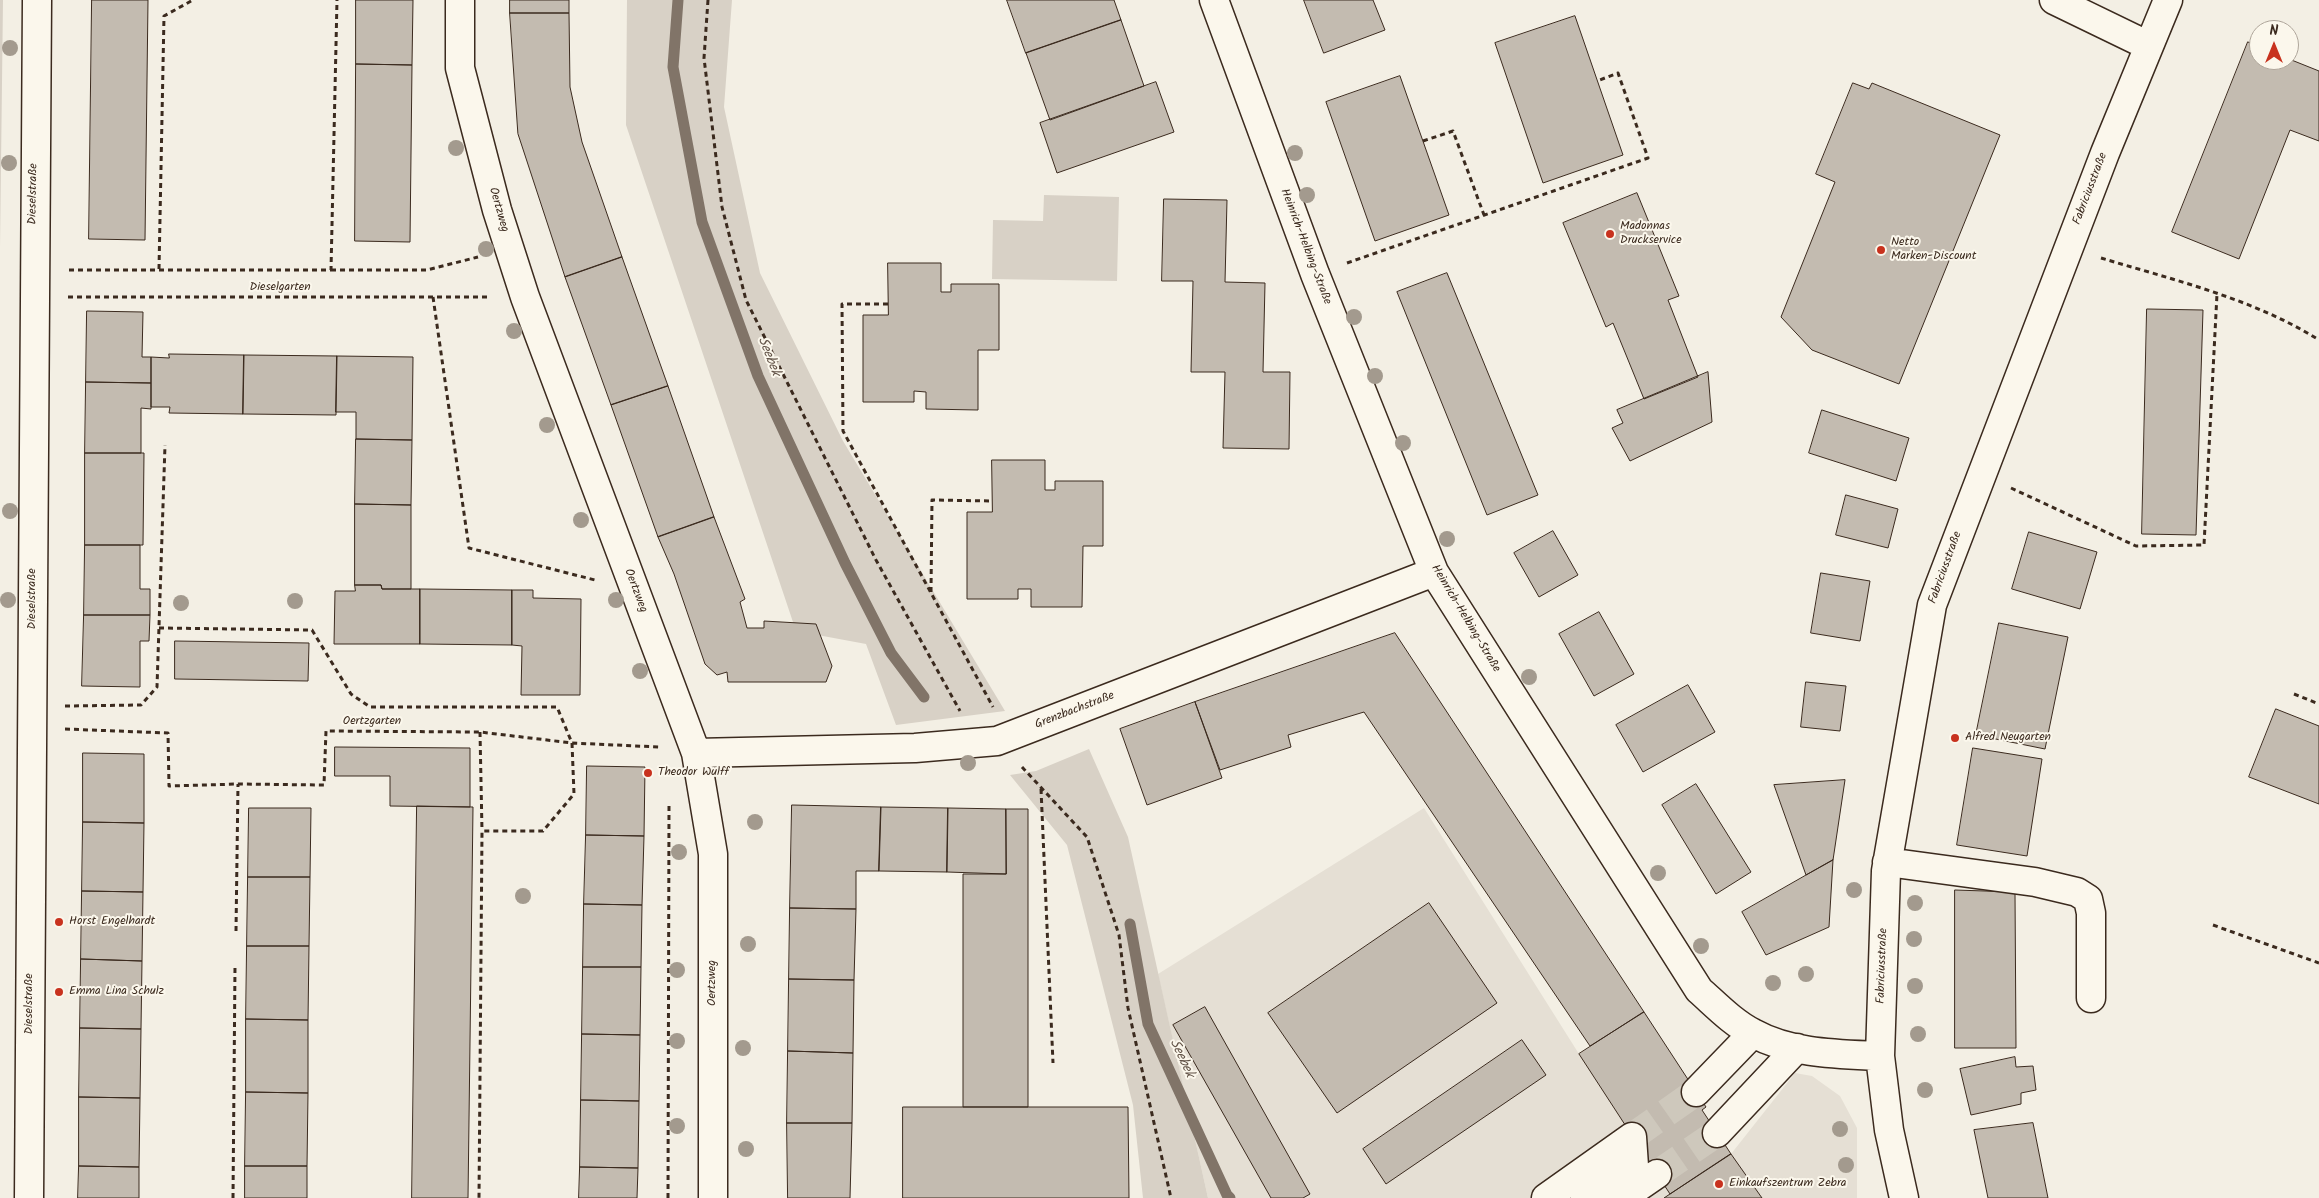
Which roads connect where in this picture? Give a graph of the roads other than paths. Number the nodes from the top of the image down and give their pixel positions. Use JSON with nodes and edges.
{"nodes":[{"id":1,"x":36,"y":0,"type":"edge"},
{"id":2,"x":460,"y":0,"type":"edge"},
{"id":3,"x":1214,"y":0,"type":"edge"},
{"id":4,"x":2054,"y":0,"type":"edge"},
{"id":5,"x":2168,"y":0,"type":"edge"},
{"id":6,"x":2149,"y":46,"type":"junction"},
{"id":7,"x":1434,"y":572,"type":"junction"},
{"id":8,"x":696,"y":752,"type":"junction"},
{"id":9,"x":1887,"y":862,"type":"junction"},
{"id":10,"x":2091,"y":998,"type":"dead end"},
{"id":11,"x":1752,"y":1033,"type":"junction"},
{"id":12,"x":1797,"y":1048,"type":"junction"},
{"id":13,"x":1880,"y":1056,"type":"junction"},
{"id":14,"x":1696,"y":1092,"type":"tunnel mouth"},
{"id":15,"x":1718,"y":1133,"type":"tunnel mouth"},
{"id":16,"x":1657,"y":1174,"type":"tunnel mouth"},
{"id":17,"x":28,"y":1198,"type":"edge"},
{"id":18,"x":713,"y":1198,"type":"edge"},
{"id":19,"x":1546,"y":1198,"type":"edge"},
{"id":20,"x":1585,"y":1198,"type":"edge"},
{"id":21,"x":1622,"y":1198,"type":"edge"},
{"id":22,"x":1904,"y":1198,"type":"edge"}],
"edges":[{"from":1,"to":17,"type":"street","name":"Dieselstraße"},
{"from":2,"to":8,"type":"street","name":"Oertzweg"},
{"from":3,"to":7,"type":"street","name":"Heinrich-Helbing-Straße"},
{"from":4,"to":6,"type":"street"},
{"from":5,"to":6,"type":"street","name":"Fabriciusstraße"},
{"from":6,"to":9,"type":"street","name":"Fabriciusstraße"},
{"from":7,"to":8,"type":"street","name":"Grenzbachstraße"},
{"from":7,"to":11,"type":"street","name":"Heinrich-Helbing-Straße"},
{"from":8,"to":18,"type":"street","name":"Oertzweg"},
{"from":9,"to":10,"type":"street"},
{"from":9,"to":13,"type":"street","name":"Fabriciusstraße"},
{"from":11,"to":12,"type":"street","name":"Heinrich-Helbing-Straße"},
{"from":11,"to":14,"type":"street"},
{"from":12,"to":13,"type":"street","name":"Heinrich-Helbing-Straße"},
{"from":12,"to":15,"type":"street"},
{"from":13,"to":22,"type":"street","name":"Fabriciusstraße"},
{"from":16,"to":21,"type":"street"},
{"from":19,"to":20,"type":"street"}]}
